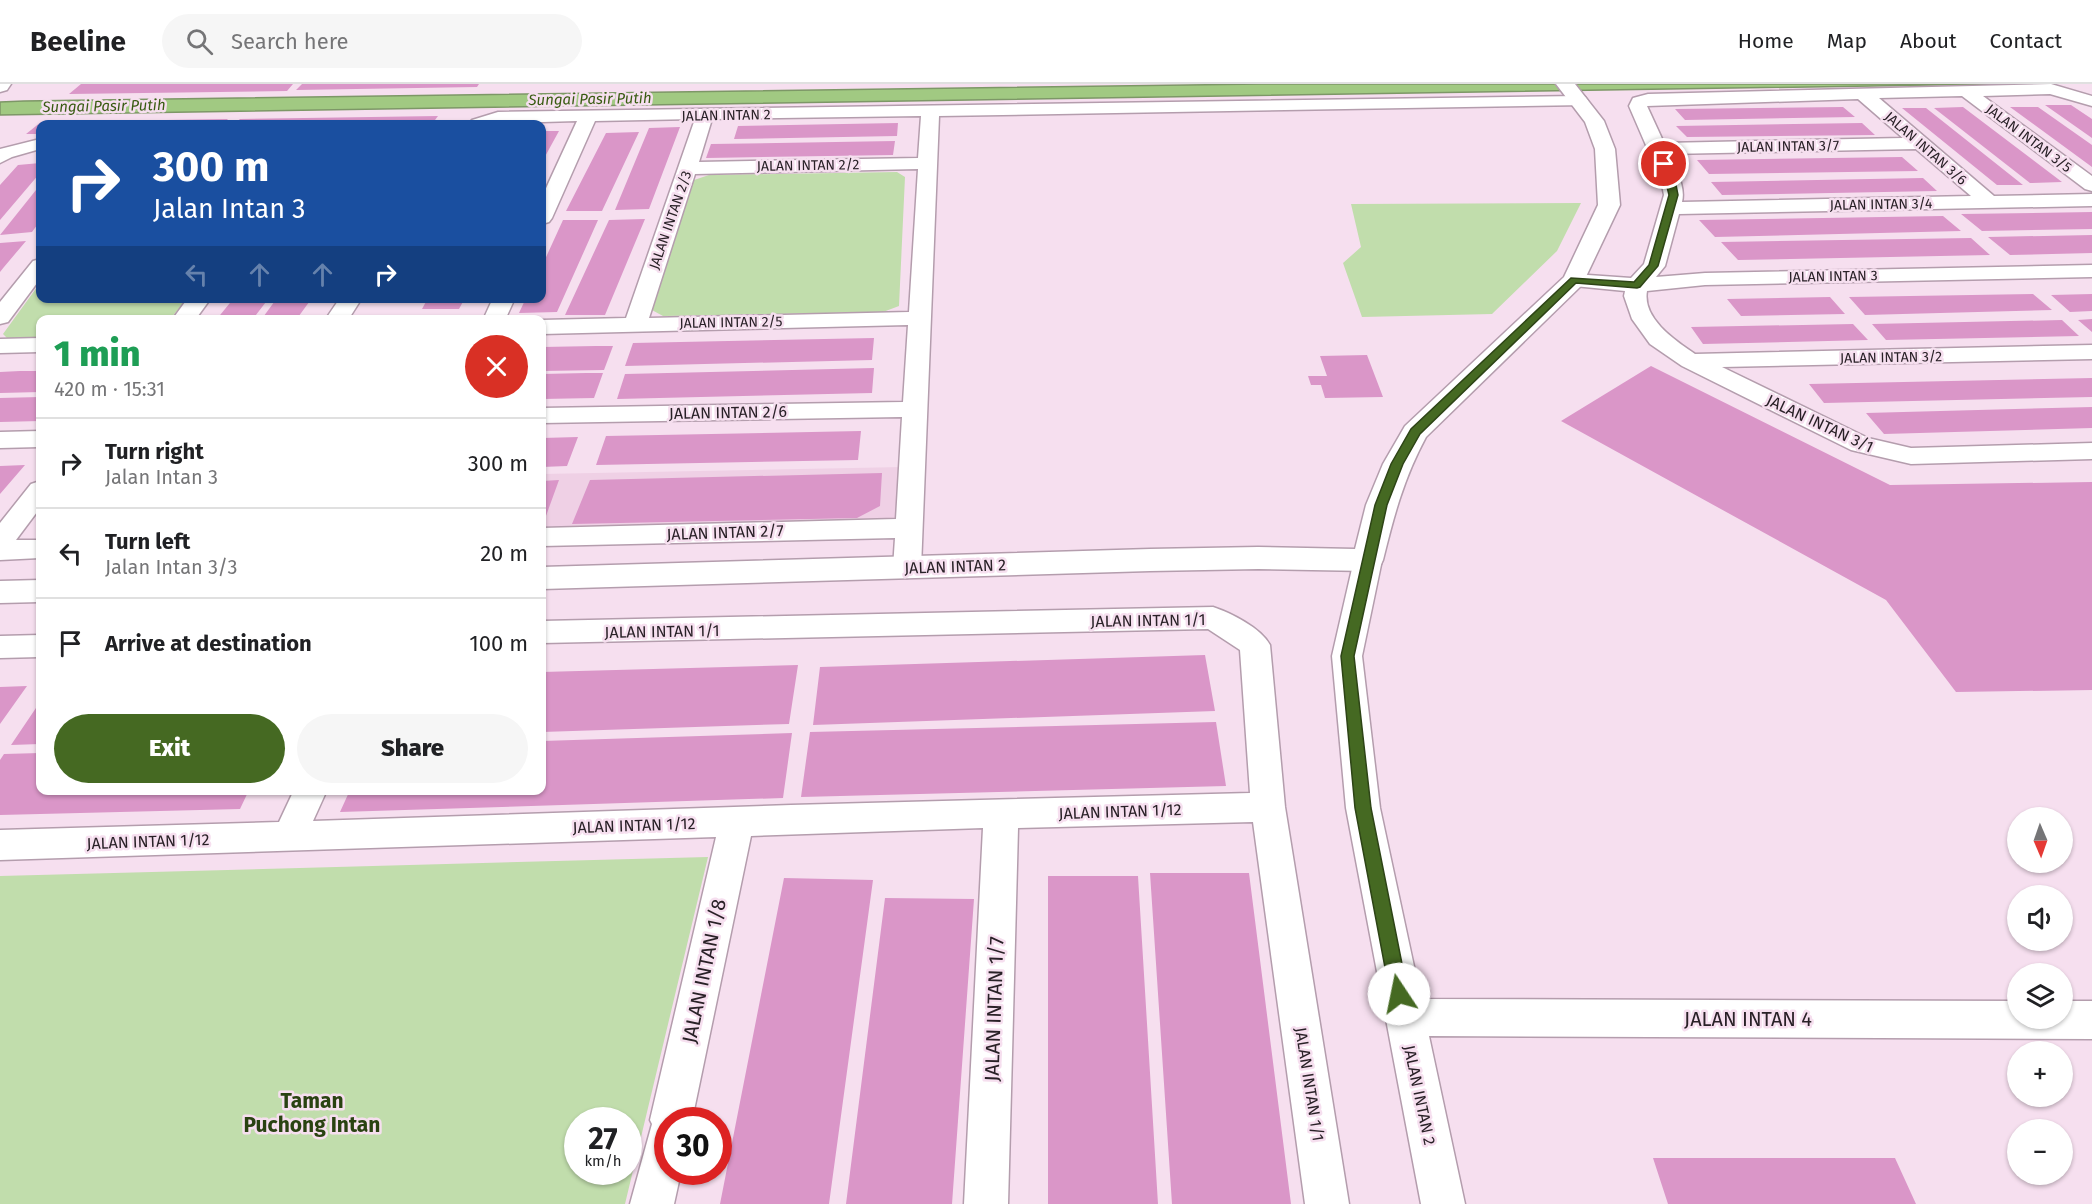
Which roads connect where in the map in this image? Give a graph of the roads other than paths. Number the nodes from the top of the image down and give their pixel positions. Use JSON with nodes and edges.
{"nodes":[{"id":1,"x":1966,"y":91,"type":"junction"},
{"id":2,"x":1572,"y":93,"type":"edge"},
{"id":3,"x":1863,"y":94,"type":"junction"},
{"id":4,"x":2092,"y":101,"type":"edge"},
{"id":5,"x":930,"y":112,"type":"junction"},
{"id":6,"x":705,"y":115,"type":"junction"},
{"id":7,"x":588,"y":116,"type":"junction"},
{"id":8,"x":490,"y":120,"type":"edge"},
{"id":9,"x":1919,"y":143,"type":"junction"},
{"id":10,"x":36,"y":145,"type":"edge"},
{"id":11,"x":1657,"y":149,"type":"junction"},
{"id":12,"x":0,"y":157,"type":"edge"},
{"id":13,"x":928,"y":163,"type":"junction"},
{"id":14,"x":688,"y":168,"type":"junction"},
{"id":15,"x":2092,"y":185,"type":"edge"},
{"id":16,"x":2092,"y":200,"type":"edge"},
{"id":17,"x":1989,"y":202,"type":"junction"},
{"id":18,"x":1671,"y":208,"type":"junction"},
{"id":19,"x":546,"y":209,"type":"edge"},
{"id":20,"x":36,"y":270,"type":"edge"},
{"id":21,"x":2092,"y":271,"type":"edge"},
{"id":22,"x":1574,"y":280,"type":"junction"},
{"id":23,"x":1637,"y":285,"type":"junction"},
{"id":24,"x":196,"y":303,"type":"edge"},
{"id":25,"x":187,"y":315,"type":"edge"},
{"id":26,"x":0,"y":317,"type":"edge"},
{"id":27,"x":920,"y":318,"type":"junction"},
{"id":28,"x":635,"y":325,"type":"junction"},
{"id":29,"x":546,"y":327,"type":"edge"},
{"id":30,"x":36,"y":345,"type":"edge"},
{"id":31,"x":0,"y":346,"type":"edge"},
{"id":32,"x":2092,"y":352,"type":"edge"},
{"id":33,"x":1690,"y":361,"type":"junction"},
{"id":34,"x":915,"y":409,"type":"junction"},
{"id":35,"x":546,"y":415,"type":"edge"},
{"id":36,"x":36,"y":439,"type":"edge"},
{"id":37,"x":0,"y":440,"type":"edge"},
{"id":38,"x":2092,"y":451,"type":"edge"},
{"id":39,"x":36,"y":495,"type":"edge"},
{"id":40,"x":909,"y":528,"type":"junction"},
{"id":41,"x":546,"y":537,"type":"edge"},
{"id":42,"x":0,"y":542,"type":"edge"},
{"id":43,"x":36,"y":549,"type":"edge"},
{"id":44,"x":0,"y":550,"type":"edge"},
{"id":45,"x":1368,"y":560,"type":"junction"},
{"id":46,"x":907,"y":568,"type":"junction"},
{"id":47,"x":546,"y":578,"type":"edge"},
{"id":48,"x":36,"y":591,"type":"edge"},
{"id":49,"x":0,"y":592,"type":"edge"},
{"id":50,"x":546,"y":632,"type":"edge"},
{"id":51,"x":36,"y":646,"type":"edge"},
{"id":52,"x":0,"y":647,"type":"edge"},
{"id":53,"x":309,"y":795,"type":"edge"},
{"id":54,"x":1268,"y":807,"type":"junction"},
{"id":55,"x":1001,"y":814,"type":"junction"},
{"id":56,"x":737,"y":822,"type":"junction"},
{"id":57,"x":290,"y":836,"type":"junction"},
{"id":58,"x":0,"y":845,"type":"edge"},
{"id":59,"x":1404,"y":1017,"type":"junction"},
{"id":60,"x":2092,"y":1020,"type":"edge"},
{"id":61,"x":674,"y":1107,"type":"edge"},
{"id":62,"x":656,"y":1185,"type":"edge"},
{"id":63,"x":652,"y":1204,"type":"edge"},
{"id":64,"x":986,"y":1204,"type":"edge"},
{"id":65,"x":1327,"y":1204,"type":"edge"},
{"id":66,"x":1443,"y":1204,"type":"edge"}],
"edges":[{"from":1,"to":3,"type":"street"},
{"from":1,"to":4,"type":"street"},
{"from":1,"to":15,"type":"street","name":"JALAN INTAN 3/5"},
{"from":2,"to":5,"type":"street","name":"JALAN INTAN 2"},
{"from":2,"to":22,"type":"street","name":"JALAN INTAN 2"},
{"from":3,"to":9,"type":"street","name":"JALAN INTAN 3/6"},
{"from":3,"to":11,"type":"street"},
{"from":5,"to":6,"type":"street","name":"JALAN INTAN 2"},
{"from":5,"to":13,"type":"street"},
{"from":6,"to":7,"type":"street","name":"JALAN INTAN 2"},
{"from":6,"to":14,"type":"street","name":"JALAN INTAN 2/3"},
{"from":7,"to":8,"type":"street","name":"JALAN INTAN 2"},
{"from":7,"to":19,"type":"street"},
{"from":9,"to":11,"type":"street","name":"JALAN INTAN 3/7"},
{"from":9,"to":17,"type":"street","name":"JALAN INTAN 3/6"},
{"from":10,"to":12,"type":"street"},
{"from":11,"to":18,"type":"street"},
{"from":13,"to":14,"type":"street","name":"JALAN INTAN 2/2"},
{"from":13,"to":27,"type":"street"},
{"from":14,"to":28,"type":"street","name":"JALAN INTAN 2/3"},
{"from":16,"to":17,"type":"street","name":"JALAN INTAN 3/4"},
{"from":17,"to":18,"type":"street","name":"JALAN INTAN 3/4"},
{"from":18,"to":23,"type":"street"},
{"from":20,"to":26,"type":"street"},
{"from":21,"to":23,"type":"street","name":"JALAN INTAN 3"},
{"from":22,"to":23,"type":"street","name":"JALAN INTAN 3"},
{"from":22,"to":45,"type":"street","name":"JALAN INTAN 2"},
{"from":23,"to":33,"type":"street","name":"JALAN INTAN 3/1"},
{"from":24,"to":25,"type":"street"},
{"from":27,"to":28,"type":"street","name":"JALAN INTAN 2/5"},
{"from":27,"to":34,"type":"street"},
{"from":28,"to":29,"type":"street","name":"JALAN INTAN 2/5"},
{"from":30,"to":31,"type":"street"},
{"from":32,"to":33,"type":"street","name":"JALAN INTAN 3/2"},
{"from":33,"to":38,"type":"street","name":"JALAN INTAN 3/1"},
{"from":34,"to":35,"type":"street","name":"JALAN INTAN 2/6"},
{"from":34,"to":40,"type":"street"},
{"from":36,"to":37,"type":"street"},
{"from":39,"to":42,"type":"street"},
{"from":40,"to":41,"type":"street","name":"JALAN INTAN 2/7"},
{"from":40,"to":46,"type":"street"},
{"from":43,"to":44,"type":"street"},
{"from":45,"to":46,"type":"street","name":"JALAN INTAN 2"},
{"from":45,"to":59,"type":"street","name":"JALAN INTAN 2"},
{"from":46,"to":47,"type":"street","name":"JALAN INTAN 2"},
{"from":48,"to":49,"type":"street"},
{"from":50,"to":54,"type":"street","name":"JALAN INTAN 1/1"},
{"from":51,"to":52,"type":"street"},
{"from":53,"to":57,"type":"street"},
{"from":54,"to":55,"type":"street","name":"JALAN INTAN 1/12"},
{"from":54,"to":65,"type":"street","name":"JALAN INTAN 1/1"},
{"from":55,"to":56,"type":"street","name":"JALAN INTAN 1/12"},
{"from":55,"to":64,"type":"street","name":"JALAN INTAN 1/7"},
{"from":56,"to":57,"type":"street","name":"JALAN INTAN 1/12"},
{"from":56,"to":61,"type":"street","name":"JALAN INTAN 1/8"},
{"from":57,"to":58,"type":"street","name":"JALAN INTAN 1/12"},
{"from":59,"to":60,"type":"street","name":"JALAN INTAN 4"},
{"from":59,"to":66,"type":"street","name":"JALAN INTAN 2"},
{"from":62,"to":63,"type":"street"}]}
